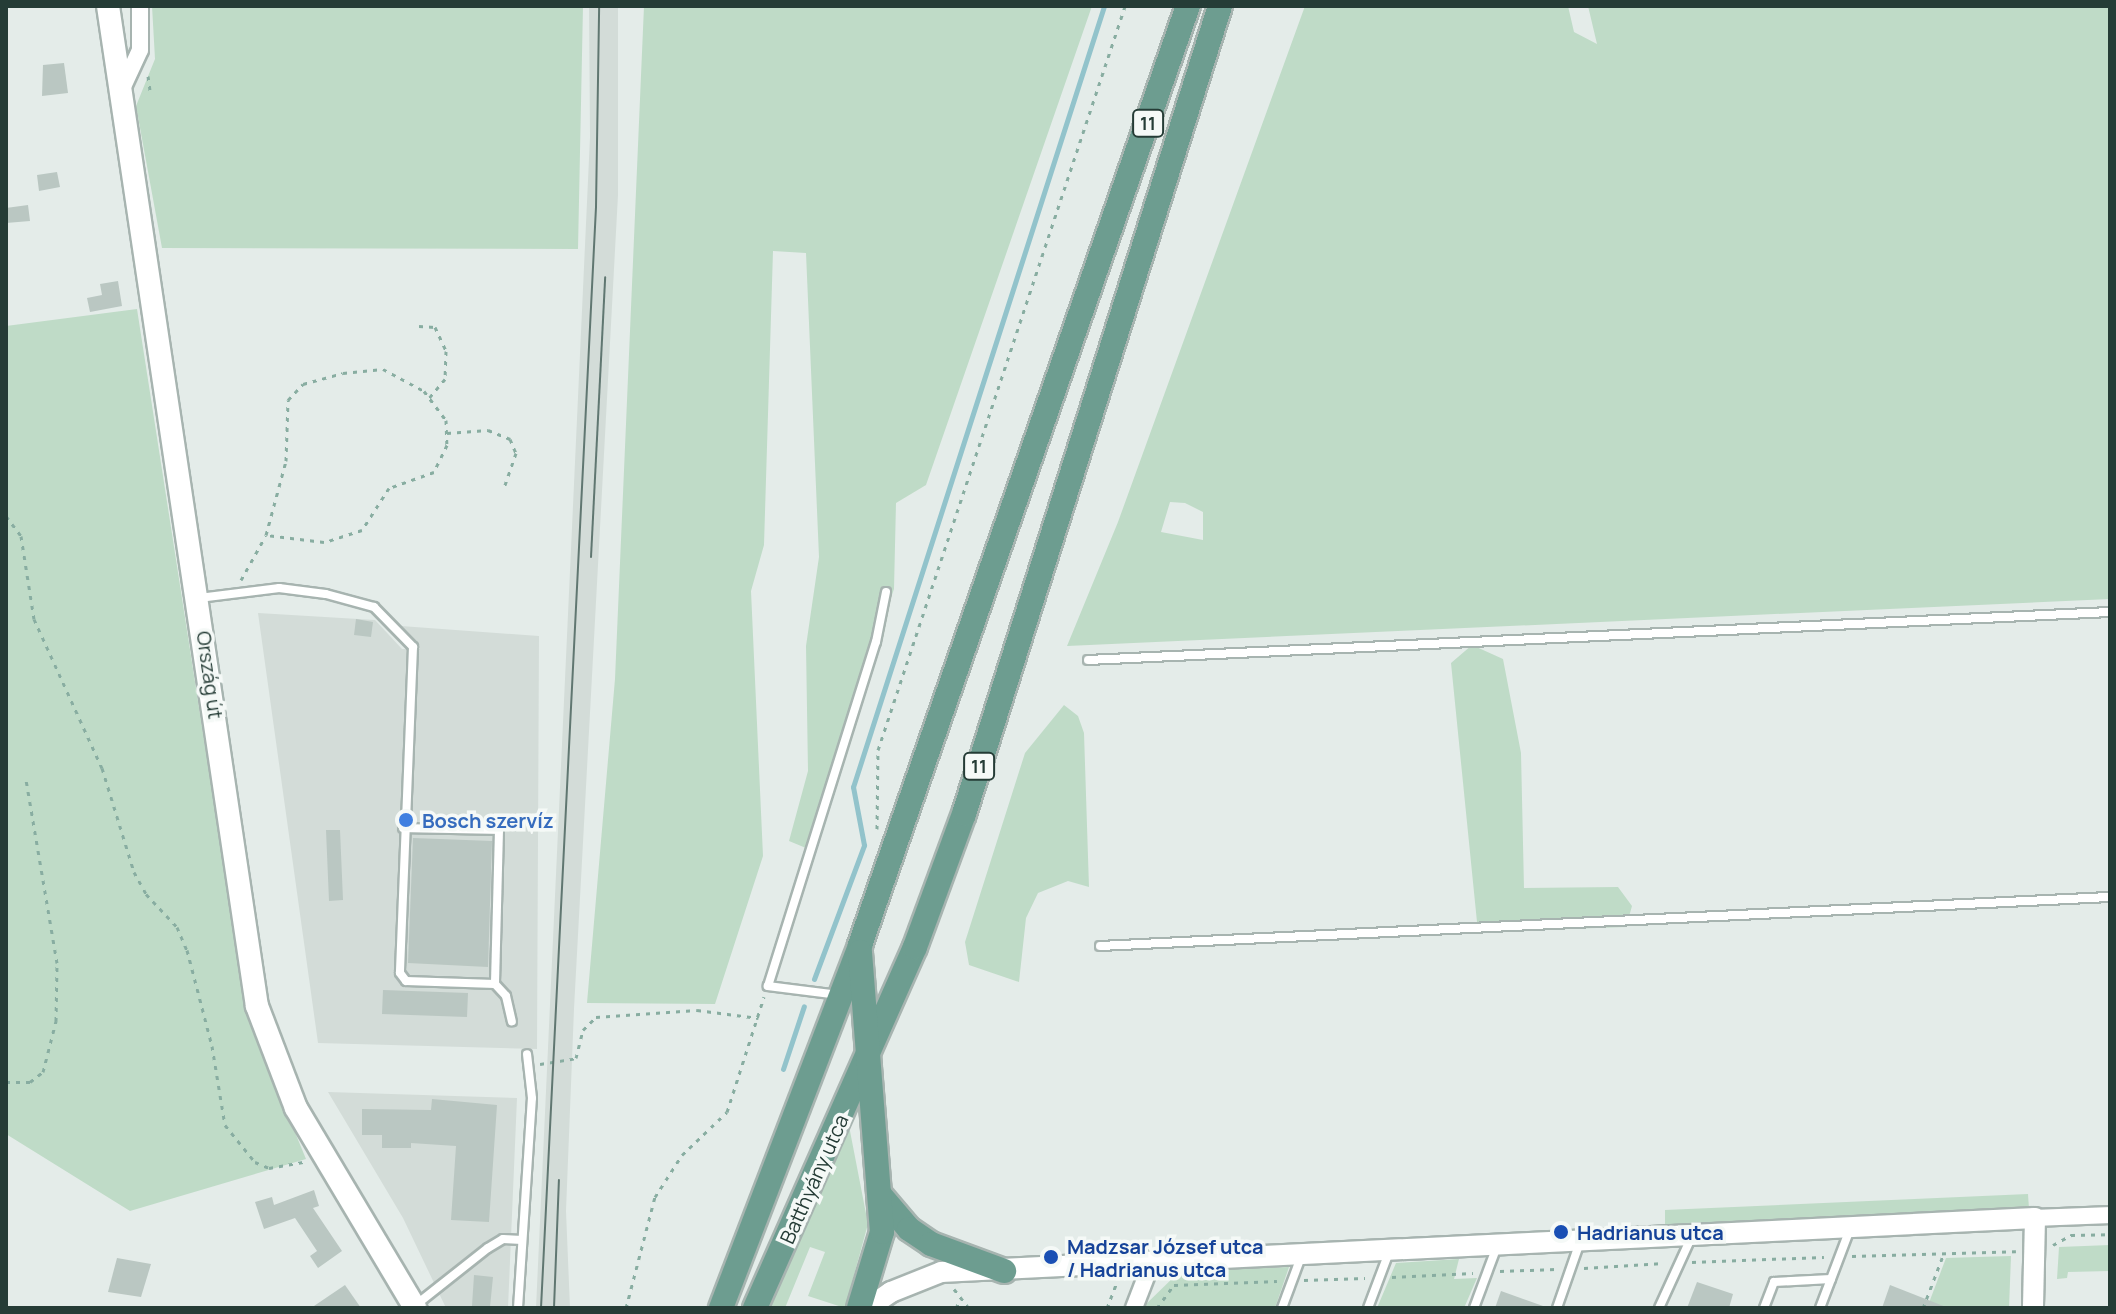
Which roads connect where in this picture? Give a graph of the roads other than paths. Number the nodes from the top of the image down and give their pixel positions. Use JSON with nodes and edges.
{"nodes":[{"id":1,"x":108,"y":6,"type":"edge"},
{"id":2,"x":140,"y":6,"type":"edge"},
{"id":3,"x":1188,"y":6,"type":"edge"},
{"id":4,"x":1220,"y":6,"type":"edge"},
{"id":5,"x":122,"y":89,"type":"junction"},
{"id":6,"x":886,"y":592,"type":"dead end"},
{"id":7,"x":198,"y":598,"type":"junction"},
{"id":8,"x":2110,"y":612,"type":"edge"},
{"id":9,"x":1088,"y":660,"type":"dead end"},
{"id":10,"x":403,"y":828,"type":"junction"},
{"id":11,"x":2110,"y":897,"type":"edge"},
{"id":12,"x":860,"y":945,"type":"junction"},
{"id":13,"x":1100,"y":946,"type":"dead end"},
{"id":14,"x":495,"y":984,"type":"junction"},
{"id":15,"x":841,"y":996,"type":"junction"},
{"id":16,"x":512,"y":1021,"type":"dead end"},
{"id":17,"x":871,"y":1049,"type":"junction"},
{"id":18,"x":527,"y":1054,"type":"dead end"},
{"id":19,"x":881,"y":1196,"type":"junction"},
{"id":20,"x":2110,"y":1215,"type":"edge"},
{"id":21,"x":2035,"y":1218,"type":"junction"},
{"id":22,"x":1851,"y":1228,"type":"junction"},
{"id":23,"x":1692,"y":1236,"type":"junction"},
{"id":24,"x":522,"y":1240,"type":"junction"},
{"id":25,"x":1580,"y":1242,"type":"junction"},
{"id":26,"x":1497,"y":1246,"type":"junction"},
{"id":27,"x":1390,"y":1251,"type":"junction"},
{"id":28,"x":1301,"y":1256,"type":"junction"},
{"id":29,"x":1151,"y":1264,"type":"junction"},
{"id":30,"x":1004,"y":1271,"type":"junction"},
{"id":31,"x":1831,"y":1279,"type":"junction"},
{"id":32,"x":414,"y":1307,"type":"edge"},
{"id":33,"x":518,"y":1308,"type":"edge"},
{"id":34,"x":721,"y":1308,"type":"edge"},
{"id":35,"x":755,"y":1308,"type":"edge"},
{"id":36,"x":859,"y":1308,"type":"edge"},
{"id":37,"x":868,"y":1308,"type":"edge"},
{"id":38,"x":1134,"y":1308,"type":"edge"},
{"id":39,"x":1282,"y":1308,"type":"edge"},
{"id":40,"x":1368,"y":1308,"type":"edge"},
{"id":41,"x":1474,"y":1308,"type":"edge"},
{"id":42,"x":1557,"y":1308,"type":"edge"},
{"id":43,"x":1659,"y":1308,"type":"edge"},
{"id":44,"x":1764,"y":1308,"type":"edge"},
{"id":45,"x":1820,"y":1308,"type":"edge"},
{"id":46,"x":2033,"y":1308,"type":"edge"}],
"edges":[{"from":1,"to":5,"type":"main road","name":"Ország út"},
{"from":2,"to":5,"type":"street"},
{"from":3,"to":12,"type":"main road","number":"11"},
{"from":4,"to":17,"type":"main road","number":"11"},
{"from":5,"to":7,"type":"main road","name":"Ország út"},
{"from":6,"to":15,"type":"lane"},
{"from":7,"to":10,"type":"lane"},
{"from":7,"to":32,"type":"main road","name":"Ország út"},
{"from":8,"to":9,"type":"lane"},
{"from":10,"to":14,"type":"lane"},
{"from":10,"to":14,"type":"lane"},
{"from":11,"to":13,"type":"lane"},
{"from":12,"to":15,"type":"main road","number":"11"},
{"from":12,"to":17,"type":"main road"},
{"from":14,"to":16,"type":"lane"},
{"from":15,"to":34,"type":"main road","name":"Batthyány utca","number":"11"},
{"from":17,"to":19,"type":"main road"},
{"from":17,"to":35,"type":"main road","name":"Batthyány utca","number":"11"},
{"from":18,"to":24,"type":"lane"},
{"from":19,"to":30,"type":"main road"},
{"from":19,"to":36,"type":"main road"},
{"from":20,"to":21,"type":"street"},
{"from":21,"to":22,"type":"street"},
{"from":21,"to":46,"type":"street"},
{"from":22,"to":23,"type":"street"},
{"from":22,"to":31,"type":"lane"},
{"from":23,"to":25,"type":"street"},
{"from":23,"to":43,"type":"lane"},
{"from":24,"to":32,"type":"lane"},
{"from":24,"to":33,"type":"lane"},
{"from":25,"to":26,"type":"street"},
{"from":25,"to":42,"type":"lane"},
{"from":26,"to":27,"type":"street"},
{"from":26,"to":41,"type":"lane"},
{"from":27,"to":28,"type":"street"},
{"from":27,"to":40,"type":"lane"},
{"from":28,"to":29,"type":"street"},
{"from":28,"to":39,"type":"lane"},
{"from":29,"to":30,"type":"street"},
{"from":29,"to":38,"type":"street"},
{"from":30,"to":37,"type":"street"},
{"from":31,"to":44,"type":"lane"},
{"from":31,"to":45,"type":"lane"}]}
